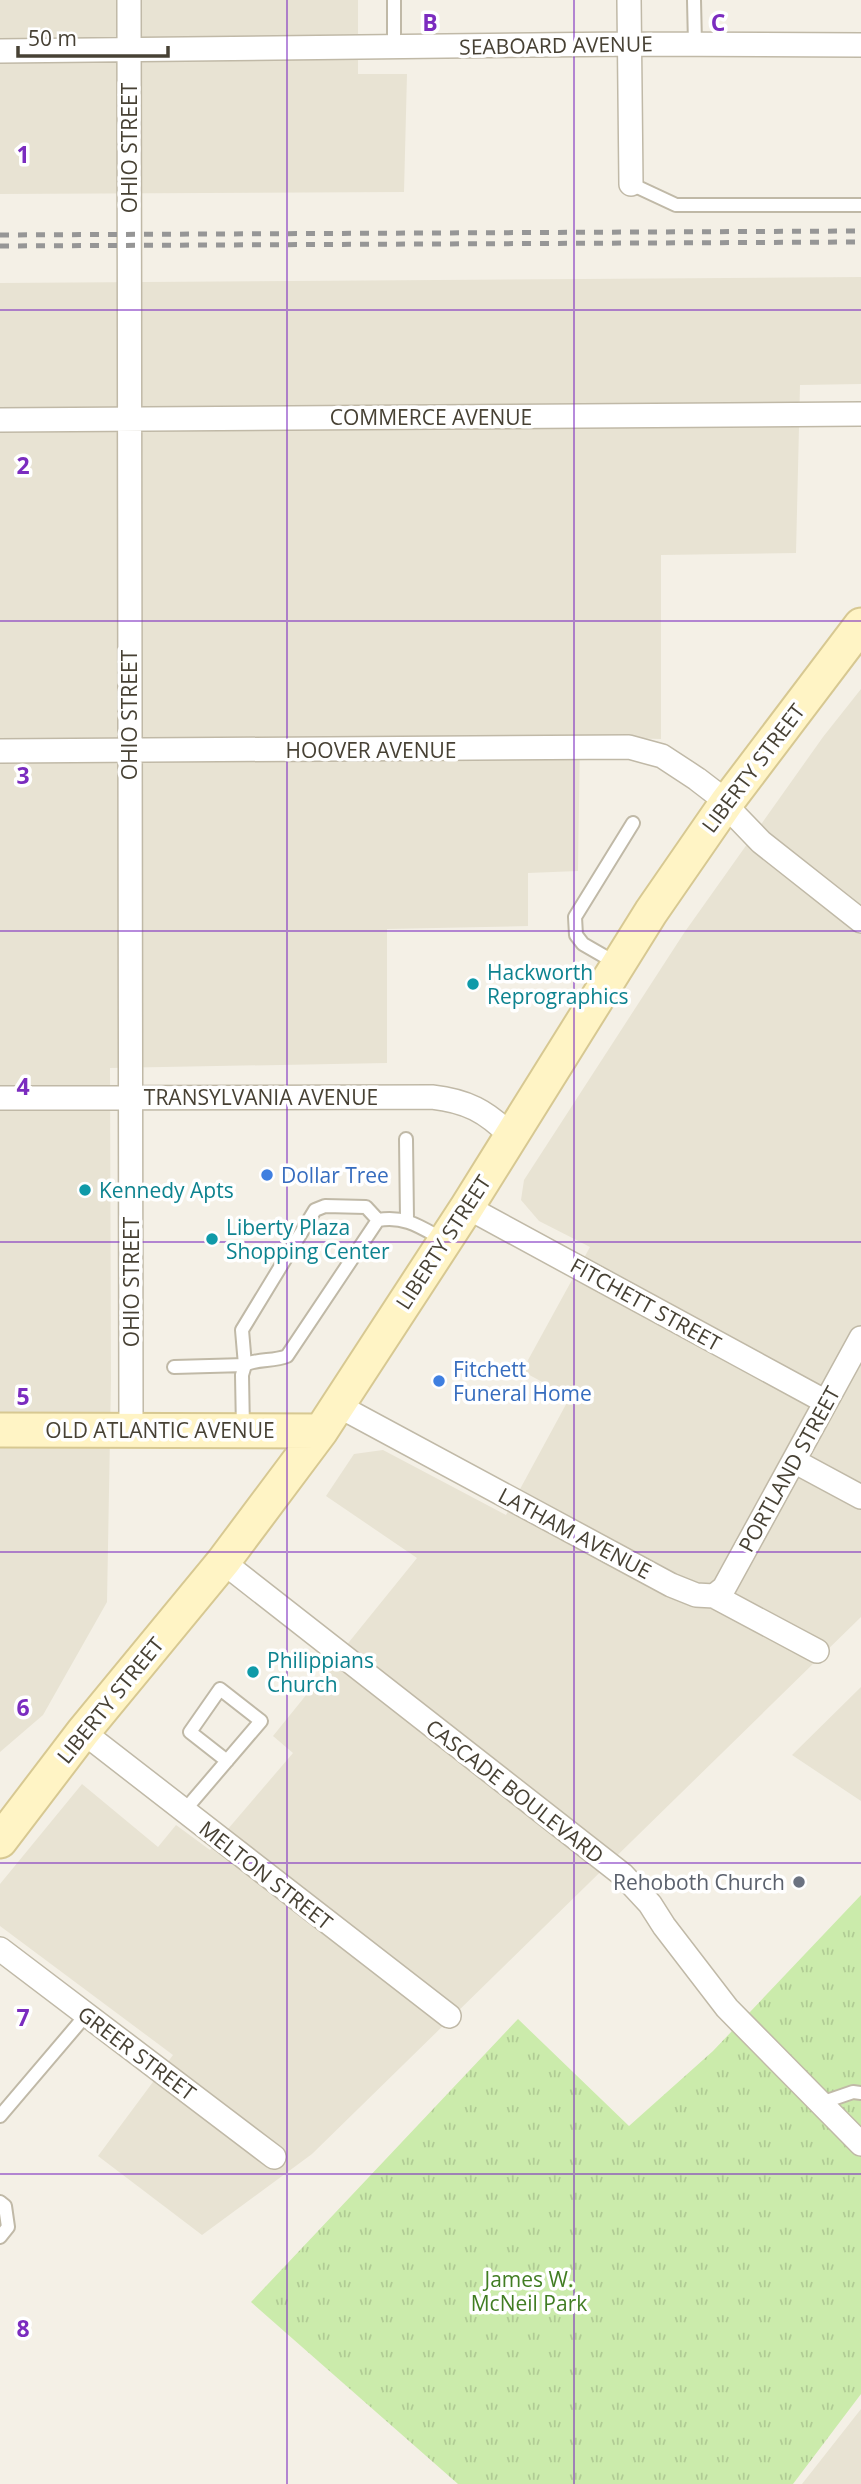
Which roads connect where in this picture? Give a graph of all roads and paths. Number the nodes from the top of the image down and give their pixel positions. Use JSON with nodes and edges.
{"nodes":[{"id":1,"x":129,"y":0,"type":"edge"},
{"id":2,"x":394,"y":0,"type":"edge"},
{"id":3,"x":629,"y":0,"type":"edge"},
{"id":4,"x":694,"y":0,"type":"edge"},
{"id":5,"x":630,"y":44,"type":"junction"},
{"id":6,"x":695,"y":44,"type":"junction"},
{"id":7,"x":861,"y":45,"type":"edge"},
{"id":8,"x":394,"y":47,"type":"junction"},
{"id":9,"x":0,"y":51,"type":"edge"},
{"id":10,"x":129,"y":51,"type":"junction"},
{"id":11,"x":631,"y":184,"type":"joint"},
{"id":12,"x":861,"y":205,"type":"edge"},
{"id":13,"x":861,"y":414,"type":"edge"},
{"id":14,"x":128,"y":419,"type":"junction"},
{"id":15,"x":0,"y":420,"type":"edge"},
{"id":16,"x":861,"y":625,"type":"edge"},
{"id":17,"x":0,"y":751,"type":"edge"},
{"id":18,"x":128,"y":751,"type":"junction"},
{"id":19,"x":727,"y":802,"type":"junction"},
{"id":20,"x":633,"y":823,"type":"dead end"},
{"id":21,"x":861,"y":921,"type":"edge"},
{"id":22,"x":618,"y":964,"type":"junction"},
{"id":23,"x":0,"y":1098,"type":"edge"},
{"id":24,"x":131,"y":1098,"type":"junction"},
{"id":25,"x":511,"y":1136,"type":"junction"},
{"id":26,"x":406,"y":1139,"type":"dead end"},
{"id":27,"x":467,"y":1207,"type":"junction"},
{"id":28,"x":407,"y":1219,"type":"junction"},
{"id":29,"x":378,"y":1220,"type":"junction"},
{"id":30,"x":444,"y":1241,"type":"junction"},
{"id":31,"x":861,"y":1338,"type":"edge"},
{"id":32,"x":245,"y":1365,"type":"junction"},
{"id":33,"x":174,"y":1367,"type":"dead end"},
{"id":34,"x":826,"y":1402,"type":"junction"},
{"id":35,"x":329,"y":1418,"type":"junction"},
{"id":36,"x":131,"y":1429,"type":"junction"},
{"id":37,"x":0,"y":1430,"type":"edge"},
{"id":38,"x":243,"y":1430,"type":"junction"},
{"id":39,"x":794,"y":1461,"type":"junction"},
{"id":40,"x":861,"y":1497,"type":"edge"},
{"id":41,"x":223,"y":1562,"type":"junction"},
{"id":42,"x":714,"y":1597,"type":"junction"},
{"id":43,"x":817,"y":1651,"type":"dead end"},
{"id":44,"x":83,"y":1732,"type":"junction"},
{"id":45,"x":227,"y":1761,"type":"junction"},
{"id":46,"x":184,"y":1811,"type":"junction"},
{"id":47,"x":0,"y":1842,"type":"edge"},
{"id":48,"x":0,"y":1949,"type":"edge"},
{"id":49,"x":86,"y":2015,"type":"junction"},
{"id":50,"x":449,"y":2016,"type":"dead end"},
{"id":51,"x":861,"y":2093,"type":"edge"},
{"id":52,"x":821,"y":2103,"type":"junction"},
{"id":53,"x":0,"y":2116,"type":"edge"},
{"id":54,"x":861,"y":2144,"type":"edge"},
{"id":55,"x":274,"y":2157,"type":"dead end"},
{"id":56,"x":0,"y":2202,"type":"edge"},
{"id":57,"x":0,"y":2237,"type":"edge"}],
"edges":[{"from":1,"to":10,"type":"street","name":"OHIO STREET"},
{"from":2,"to":8,"type":"lane"},
{"from":3,"to":5,"type":"street"},
{"from":4,"to":6,"type":"lane"},
{"from":5,"to":6,"type":"street","name":"SEABOARD AVENUE"},
{"from":5,"to":8,"type":"street","name":"SEABOARD AVENUE"},
{"from":5,"to":11,"type":"street"},
{"from":6,"to":7,"type":"street","name":"SEABOARD AVENUE"},
{"from":8,"to":10,"type":"street","name":"SEABOARD AVENUE"},
{"from":9,"to":10,"type":"street","name":"SEABOARD AVENUE"},
{"from":10,"to":14,"type":"street","name":"OHIO STREET"},
{"from":11,"to":12,"type":"lane"},
{"from":13,"to":14,"type":"street","name":"COMMERCE AVENUE"},
{"from":14,"to":15,"type":"street","name":"COMMERCE AVENUE"},
{"from":14,"to":18,"type":"street","name":"OHIO STREET"},
{"from":16,"to":19,"type":"main road","name":"LIBERTY STREET"},
{"from":17,"to":18,"type":"street","name":"HOOVER AVENUE"},
{"from":18,"to":19,"type":"street","name":"HOOVER AVENUE"},
{"from":18,"to":24,"type":"street","name":"OHIO STREET"},
{"from":19,"to":21,"type":"street","name":"HOOVER AVENUE"},
{"from":19,"to":22,"type":"main road","name":"LIBERTY STREET"},
{"from":20,"to":22,"type":"lane"},
{"from":22,"to":25,"type":"main road","name":"LIBERTY STREET"},
{"from":23,"to":24,"type":"street","name":"TRANSYLVANIA AVENUE"},
{"from":24,"to":25,"type":"street","name":"TRANSYLVANIA AVENUE"},
{"from":24,"to":36,"type":"street","name":"OHIO STREET"},
{"from":25,"to":27,"type":"main road","name":"LIBERTY STREET"},
{"from":26,"to":28,"type":"lane"},
{"from":27,"to":30,"type":"main road","name":"LIBERTY STREET"},
{"from":27,"to":34,"type":"street","name":"FITCHETT STREET"},
{"from":28,"to":29,"type":"lane"},
{"from":28,"to":30,"type":"lane"},
{"from":29,"to":32,"type":"lane"},
{"from":29,"to":32,"type":"lane"},
{"from":30,"to":35,"type":"main road","name":"LIBERTY STREET"},
{"from":31,"to":34,"type":"street","name":"PORTLAND STREET"},
{"from":32,"to":33,"type":"lane"},
{"from":32,"to":38,"type":"lane"},
{"from":34,"to":39,"type":"street","name":"PORTLAND STREET"},
{"from":35,"to":38,"type":"main road","name":"OLD ATLANTIC AVENUE"},
{"from":35,"to":41,"type":"main road","name":"LIBERTY STREET"},
{"from":35,"to":42,"type":"street","name":"LATHAM AVENUE"},
{"from":36,"to":37,"type":"main road","name":"OLD ATLANTIC AVENUE"},
{"from":36,"to":38,"type":"main road","name":"OLD ATLANTIC AVENUE"},
{"from":39,"to":40,"type":"street"},
{"from":39,"to":42,"type":"street","name":"PORTLAND STREET"},
{"from":41,"to":44,"type":"main road","name":"LIBERTY STREET"},
{"from":41,"to":52,"type":"street","name":"CASCADE BOULEVARD"},
{"from":42,"to":43,"type":"street","name":"LATHAM AVENUE"},
{"from":44,"to":46,"type":"street","name":"MELTON STREET"},
{"from":44,"to":47,"type":"main road","name":"LIBERTY STREET"},
{"from":45,"to":45,"type":"lane"},
{"from":45,"to":46,"type":"lane"},
{"from":46,"to":50,"type":"street","name":"MELTON STREET"},
{"from":48,"to":49,"type":"street","name":"GREER STREET"},
{"from":49,"to":53,"type":"lane"},
{"from":49,"to":55,"type":"street","name":"GREER STREET"},
{"from":51,"to":52,"type":"lane"},
{"from":52,"to":54,"type":"street","name":"CASCADE BOULEVARD"},
{"from":56,"to":57,"type":"lane"}]}
